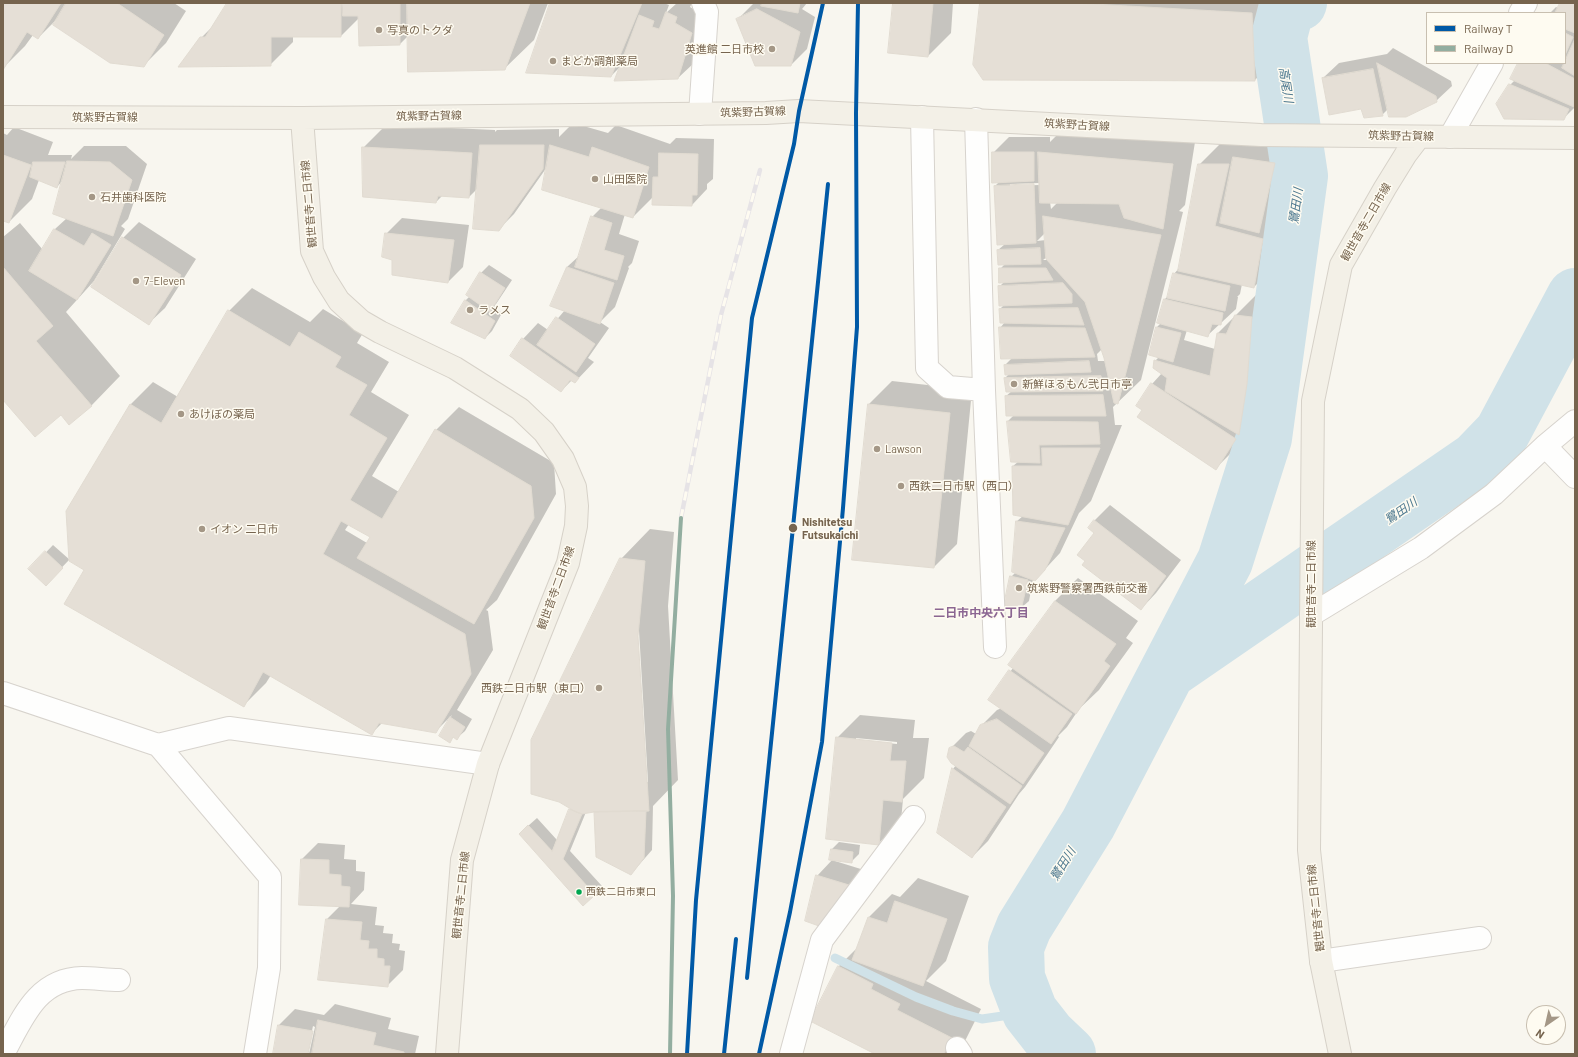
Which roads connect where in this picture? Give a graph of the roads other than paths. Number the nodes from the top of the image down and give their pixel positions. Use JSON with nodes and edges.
{"nodes":[{"id":1,"x":703,"y":3,"type":"edge"},
{"id":2,"x":1526,"y":3,"type":"edge"},
{"id":3,"x":1521,"y":12,"type":"edge"},
{"id":4,"x":1491,"y":64,"type":"edge"},
{"id":5,"x":700,"y":114,"type":"junction"},
{"id":6,"x":3,"y":117,"type":"edge"},
{"id":7,"x":922,"y":117,"type":"junction"},
{"id":8,"x":302,"y":118,"type":"junction"},
{"id":9,"x":976,"y":119,"type":"junction"},
{"id":10,"x":1419,"y":137,"type":"junction"},
{"id":11,"x":1450,"y":137,"type":"junction"},
{"id":12,"x":1575,"y":138,"type":"edge"},
{"id":13,"x":984,"y":390,"type":"junction"},
{"id":14,"x":1575,"y":421,"type":"edge"},
{"id":15,"x":1545,"y":446,"type":"junction"},
{"id":16,"x":1575,"y":477,"type":"edge"},
{"id":17,"x":1311,"y":612,"type":"junction"},
{"id":18,"x":995,"y":647,"type":"dead end"},
{"id":19,"x":3,"y":693,"type":"edge"},
{"id":20,"x":158,"y":745,"type":"junction"},
{"id":21,"x":488,"y":764,"type":"junction"},
{"id":22,"x":914,"y":817,"type":"dead end"},
{"id":23,"x":1480,"y":938,"type":"dead end"},
{"id":24,"x":1321,"y":962,"type":"junction"},
{"id":25,"x":119,"y":980,"type":"dead end"},
{"id":26,"x":12,"y":1050,"type":"edge"},
{"id":27,"x":255,"y":1054,"type":"edge"},
{"id":28,"x":447,"y":1054,"type":"edge"},
{"id":29,"x":792,"y":1054,"type":"edge"},
{"id":30,"x":1340,"y":1054,"type":"edge"}],
"edges":[{"from":1,"to":5,"type":"street"},
{"from":2,"to":3,"type":"street"},
{"from":4,"to":11,"type":"street"},
{"from":5,"to":7,"type":"main road","name":"筑紫野古賀線"},
{"from":5,"to":8,"type":"main road","name":"筑紫野古賀線"},
{"from":6,"to":8,"type":"main road","name":"筑紫野古賀線"},
{"from":7,"to":9,"type":"main road","name":"筑紫野古賀線"},
{"from":7,"to":13,"type":"street"},
{"from":8,"to":21,"type":"main road","name":"観世音寺二日市線"},
{"from":9,"to":10,"type":"main road","name":"筑紫野古賀線"},
{"from":9,"to":13,"type":"street"},
{"from":10,"to":11,"type":"main road","name":"筑紫野古賀線"},
{"from":10,"to":17,"type":"main road","name":"観世音寺二日市線"},
{"from":11,"to":12,"type":"main road","name":"筑紫野古賀線"},
{"from":13,"to":18,"type":"street"},
{"from":14,"to":15,"type":"street"},
{"from":15,"to":16,"type":"street"},
{"from":15,"to":17,"type":"street"},
{"from":17,"to":24,"type":"main road","name":"観世音寺二日市線"},
{"from":19,"to":20,"type":"street"},
{"from":20,"to":21,"type":"street"},
{"from":20,"to":27,"type":"street"},
{"from":21,"to":28,"type":"main road","name":"観世音寺二日市線"},
{"from":22,"to":29,"type":"street"},
{"from":23,"to":24,"type":"street"},
{"from":24,"to":30,"type":"main road","name":"観世音寺二日市線"},
{"from":25,"to":26,"type":"street"}]}
